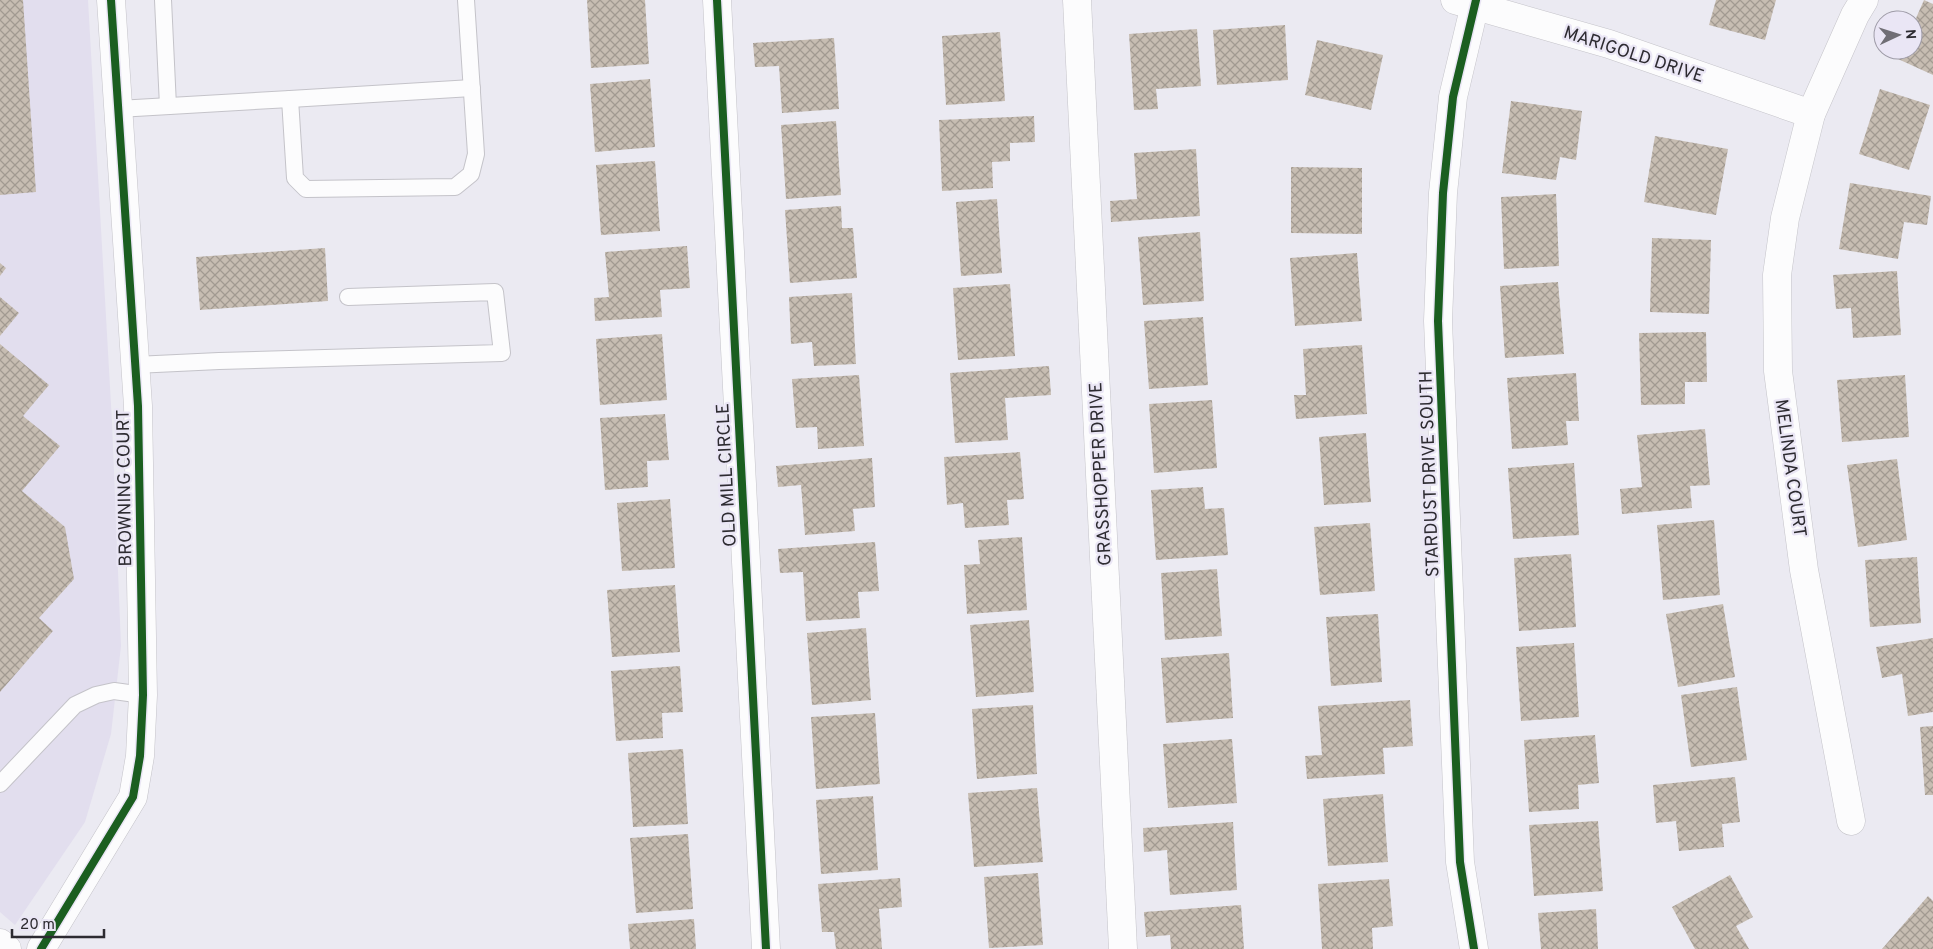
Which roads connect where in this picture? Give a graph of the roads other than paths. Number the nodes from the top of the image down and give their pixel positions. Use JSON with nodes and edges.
{"nodes":[{"id":1,"x":111,"y":0,"type":"edge"},
{"id":2,"x":163,"y":0,"type":"edge"},
{"id":3,"x":466,"y":0,"type":"edge"},
{"id":4,"x":717,"y":0,"type":"edge"},
{"id":5,"x":1077,"y":0,"type":"edge"},
{"id":6,"x":1864,"y":0,"type":"edge"},
{"id":7,"x":1469,"y":2,"type":"edge"},
{"id":8,"x":472,"y":88,"type":"junction"},
{"id":9,"x":290,"y":99,"type":"junction"},
{"id":10,"x":168,"y":106,"type":"junction"},
{"id":11,"x":118,"y":109,"type":"junction"},
{"id":12,"x":1812,"y":114,"type":"junction"},
{"id":13,"x":348,"y":297,"type":"dead end"},
{"id":14,"x":135,"y":365,"type":"junction"},
{"id":15,"x":143,"y":695,"type":"junction"},
{"id":16,"x":0,"y":784,"type":"edge"},
{"id":17,"x":1851,"y":821,"type":"dead end"},
{"id":18,"x":0,"y":944,"type":"edge"},
{"id":19,"x":7,"y":949,"type":"edge"},
{"id":20,"x":41,"y":949,"type":"edge"},
{"id":21,"x":766,"y":949,"type":"edge"},
{"id":22,"x":1123,"y":949,"type":"edge"},
{"id":23,"x":1474,"y":949,"type":"edge"}],
"edges":[{"from":1,"to":11,"type":"street","name":"BROWNING COURT"},
{"from":2,"to":10,"type":"lane"},
{"from":3,"to":8,"type":"lane"},
{"from":4,"to":21,"type":"street","name":"OLD MILL CIRCLE"},
{"from":5,"to":22,"type":"street","name":"GRASSHOPPER DRIVE"},
{"from":6,"to":12,"type":"street","name":"MELINDA COURT"},
{"from":7,"to":12,"type":"street","name":"MARIGOLD DRIVE"},
{"from":7,"to":23,"type":"street","name":"STARDUST DRIVE SOUTH"},
{"from":8,"to":9,"type":"lane"},
{"from":8,"to":9,"type":"lane"},
{"from":9,"to":10,"type":"lane"},
{"from":10,"to":11,"type":"lane"},
{"from":11,"to":14,"type":"street","name":"BROWNING COURT"},
{"from":12,"to":17,"type":"street","name":"MELINDA COURT"},
{"from":13,"to":14,"type":"lane"},
{"from":14,"to":15,"type":"street","name":"BROWNING COURT"},
{"from":15,"to":16,"type":"lane"},
{"from":15,"to":20,"type":"street","name":"BROWNING COURT"},
{"from":18,"to":19,"type":"street"}]}
